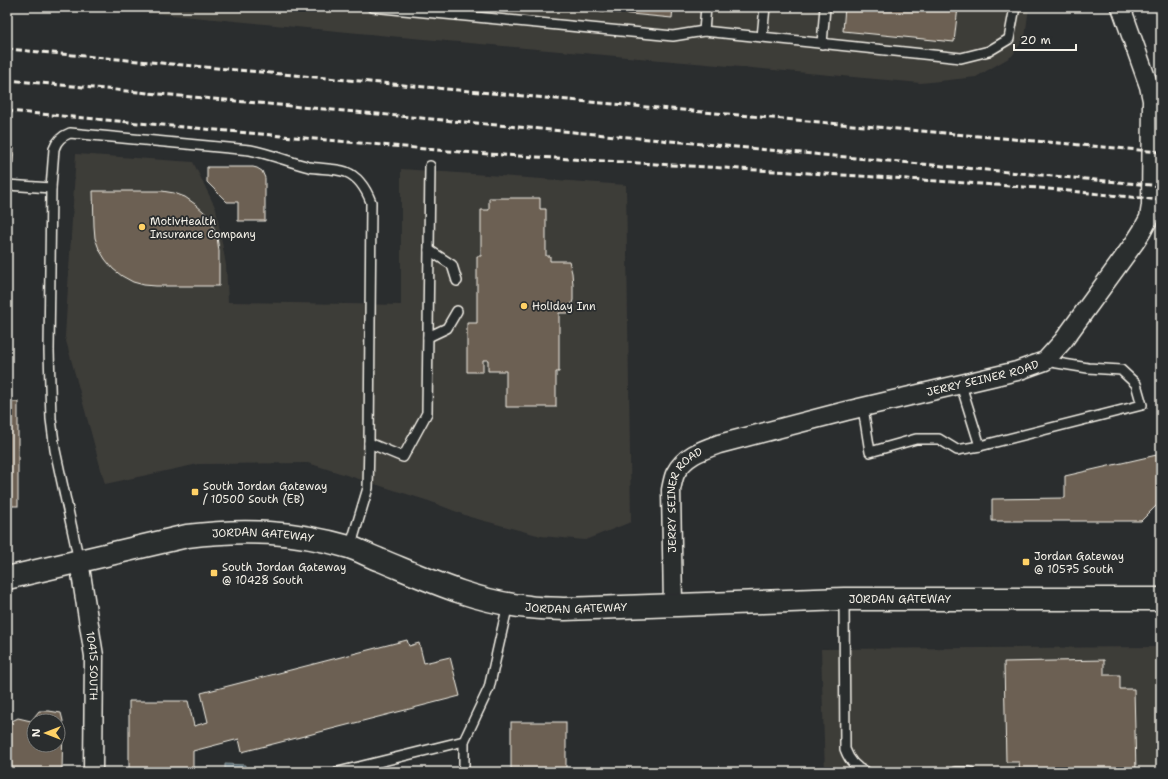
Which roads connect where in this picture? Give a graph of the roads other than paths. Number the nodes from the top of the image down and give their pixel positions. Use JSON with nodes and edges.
{"nodes":[{"id":1,"x":372,"y":7,"type":"edge"},
{"id":2,"x":706,"y":7,"type":"edge"},
{"id":3,"x":765,"y":7,"type":"edge"},
{"id":4,"x":825,"y":7,"type":"edge"},
{"id":5,"x":1015,"y":7,"type":"edge"},
{"id":6,"x":1121,"y":7,"type":"edge"},
{"id":7,"x":704,"y":31,"type":"junction"},
{"id":8,"x":762,"y":37,"type":"junction"},
{"id":9,"x":822,"y":44,"type":"junction"},
{"id":10,"x":430,"y":166,"type":"dead end"},
{"id":11,"x":7,"y":184,"type":"edge"},
{"id":12,"x":51,"y":188,"type":"junction"},
{"id":13,"x":429,"y":250,"type":"junction"},
{"id":14,"x":457,"y":281,"type":"dead end"},
{"id":15,"x":457,"y":311,"type":"dead end"},
{"id":16,"x":428,"y":337,"type":"junction"},
{"id":17,"x":1045,"y":361,"type":"junction"},
{"id":18,"x":961,"y":385,"type":"junction"},
{"id":19,"x":863,"y":408,"type":"junction"},
{"id":20,"x":369,"y":443,"type":"junction"},
{"id":21,"x":980,"y":446,"type":"junction"},
{"id":22,"x":350,"y":548,"type":"junction"},
{"id":23,"x":79,"y":561,"type":"junction"},
{"id":24,"x":7,"y":578,"type":"edge"},
{"id":25,"x":844,"y":599,"type":"junction"},
{"id":26,"x":1161,"y":599,"type":"edge"},
{"id":27,"x":508,"y":604,"type":"junction"},
{"id":28,"x":673,"y":605,"type":"junction"},
{"id":29,"x":464,"y":741,"type":"junction"},
{"id":30,"x":93,"y":772,"type":"edge"},
{"id":31,"x":338,"y":772,"type":"edge"},
{"id":32,"x":464,"y":772,"type":"edge"},
{"id":33,"x":866,"y":772,"type":"edge"},
{"id":34,"x":956,"y":772,"type":"edge"},
{"id":35,"x":970,"y":772,"type":"edge"}],
"edges":[{"from":1,"to":7,"type":"lane"},
{"from":2,"to":7,"type":"lane"},
{"from":3,"to":8,"type":"lane"},
{"from":4,"to":9,"type":"lane"},
{"from":5,"to":9,"type":"lane"},
{"from":6,"to":17,"type":"street","name":"JERRY SEINER ROAD"},
{"from":7,"to":8,"type":"lane"},
{"from":8,"to":9,"type":"lane"},
{"from":10,"to":13,"type":"lane"},
{"from":11,"to":12,"type":"lane"},
{"from":12,"to":20,"type":"lane"},
{"from":12,"to":23,"type":"lane"},
{"from":13,"to":14,"type":"lane"},
{"from":13,"to":16,"type":"lane"},
{"from":15,"to":16,"type":"lane"},
{"from":16,"to":20,"type":"lane"},
{"from":17,"to":18,"type":"street","name":"JERRY SEINER ROAD"},
{"from":17,"to":21,"type":"lane"},
{"from":18,"to":19,"type":"street","name":"JERRY SEINER ROAD"},
{"from":18,"to":21,"type":"lane"},
{"from":19,"to":21,"type":"lane"},
{"from":19,"to":28,"type":"street","name":"JERRY SEINER ROAD"},
{"from":20,"to":22,"type":"lane"},
{"from":22,"to":23,"type":"main road","name":"JORDAN GATEWAY"},
{"from":22,"to":27,"type":"main road","name":"JORDAN GATEWAY"},
{"from":23,"to":24,"type":"main road","name":"JORDAN GATEWAY"},
{"from":23,"to":30,"type":"street","name":"10415 SOUTH"},
{"from":25,"to":26,"type":"main road","name":"JORDAN GATEWAY"},
{"from":25,"to":28,"type":"main road","name":"JORDAN GATEWAY"},
{"from":25,"to":33,"type":"lane"},
{"from":27,"to":28,"type":"main road","name":"JORDAN GATEWAY"},
{"from":27,"to":29,"type":"lane"},
{"from":29,"to":31,"type":"lane"},
{"from":29,"to":32,"type":"lane"},
{"from":34,"to":35,"type":"lane"}]}
